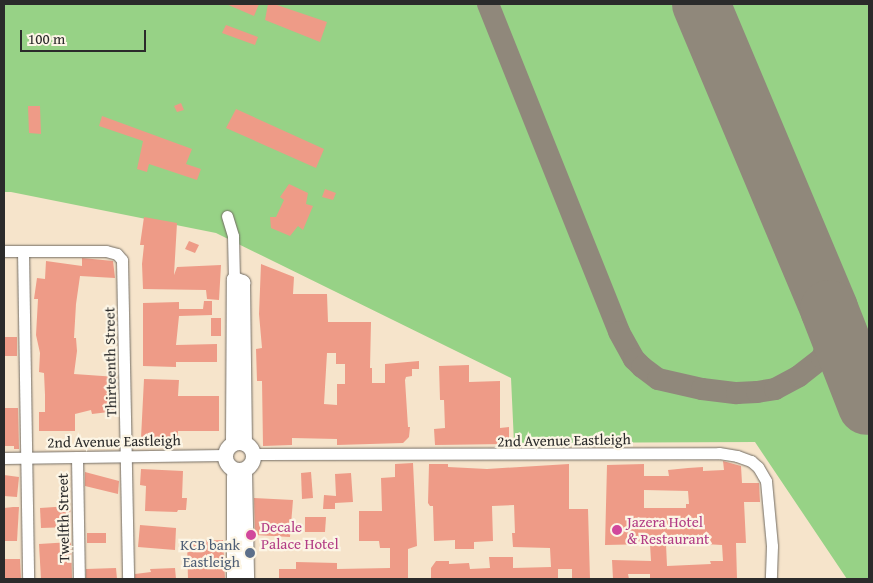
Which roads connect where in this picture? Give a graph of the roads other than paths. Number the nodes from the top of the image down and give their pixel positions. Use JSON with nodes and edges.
{"nodes":[{"id":1,"x":226,"y":216,"type":"dead end"},
{"id":2,"x":4,"y":251,"type":"edge"},
{"id":3,"x":23,"y":251,"type":"junction"},
{"id":4,"x":234,"y":279,"type":"joint"},
{"id":5,"x":239,"y":449,"type":"junction"},
{"id":6,"x":126,"y":456,"type":"junction"},
{"id":7,"x":77,"y":457,"type":"junction"},
{"id":8,"x":4,"y":458,"type":"edge"},
{"id":9,"x":28,"y":458,"type":"junction"},
{"id":10,"x":239,"y":470,"type":"junction"},
{"id":11,"x":28,"y":579,"type":"edge"},
{"id":12,"x":79,"y":579,"type":"edge"},
{"id":13,"x":128,"y":579,"type":"edge"},
{"id":14,"x":234,"y":579,"type":"edge"},
{"id":15,"x":246,"y":579,"type":"edge"},
{"id":16,"x":771,"y":579,"type":"edge"}],
"edges":[{"from":1,"to":4,"type":"street"},
{"from":2,"to":3,"type":"street"},
{"from":3,"to":6,"type":"street","name":"Thirteenth Street"},
{"from":3,"to":9,"type":"street"},
{"from":4,"to":5,"type":"main road"},
{"from":5,"to":6,"type":"street","name":"2nd Avenue Eastleigh"},
{"from":5,"to":10,"type":"main road"},
{"from":5,"to":10,"type":"main road"},
{"from":5,"to":16,"type":"street","name":"2nd Avenue Eastleigh"},
{"from":6,"to":7,"type":"street","name":"2nd Avenue Eastleigh"},
{"from":6,"to":13,"type":"street","name":"Thirteenth Street"},
{"from":7,"to":9,"type":"street","name":"2nd Avenue Eastleigh"},
{"from":7,"to":12,"type":"street","name":"Twelfth Street"},
{"from":8,"to":9,"type":"street","name":"2nd Avenue Eastleigh"},
{"from":9,"to":11,"type":"street"},
{"from":10,"to":14,"type":"main road"},
{"from":10,"to":15,"type":"main road"}]}
